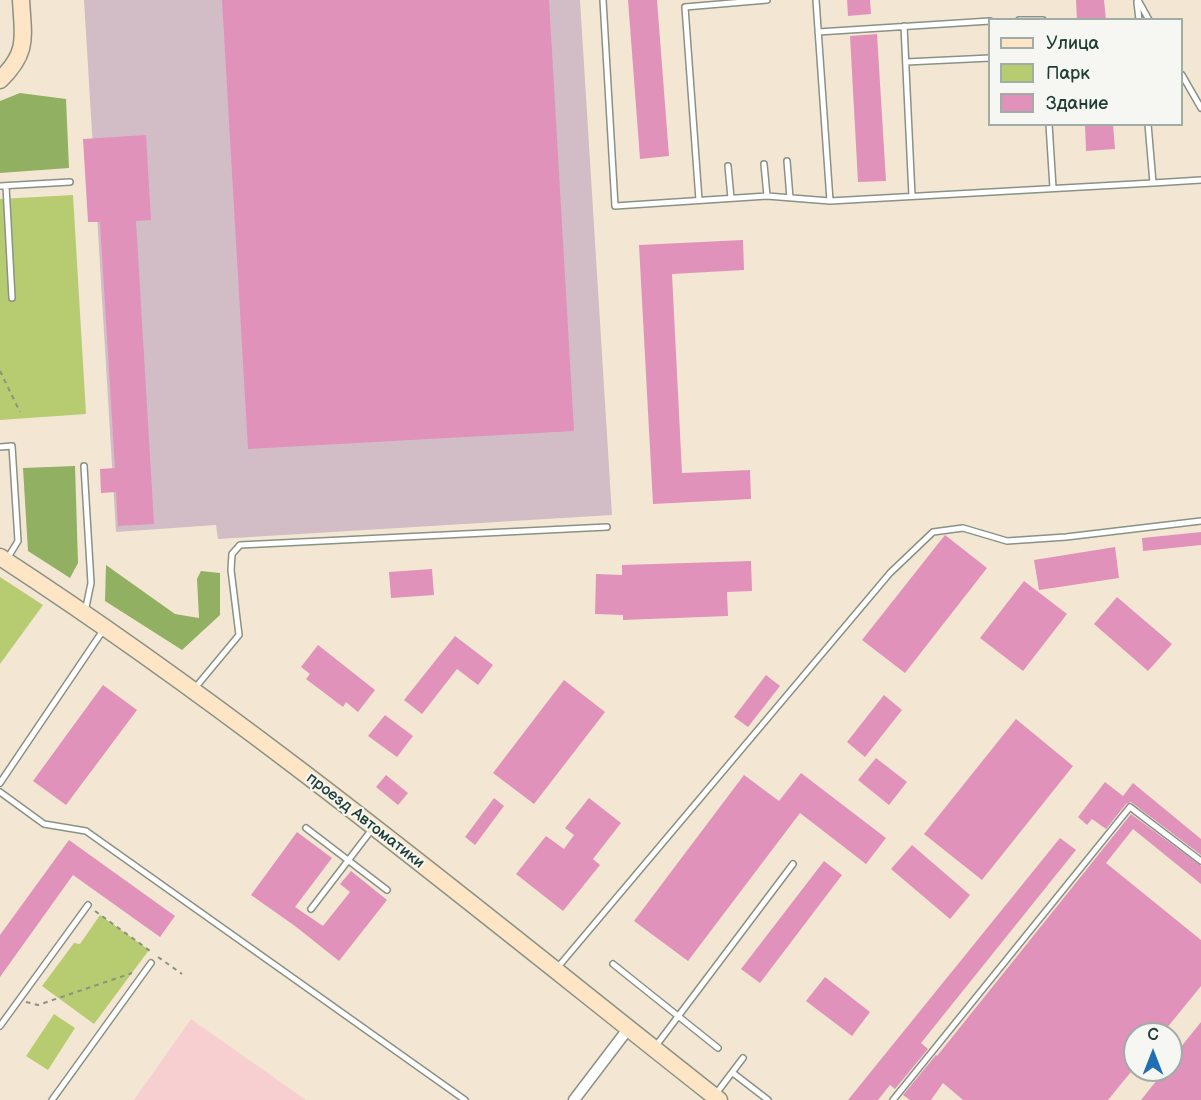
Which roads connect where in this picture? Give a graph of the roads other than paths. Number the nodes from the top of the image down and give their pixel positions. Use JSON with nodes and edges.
{"nodes":[{"id":1,"x":21,"y":0,"type":"edge"},
{"id":2,"x":603,"y":0,"type":"edge"},
{"id":3,"x":767,"y":0,"type":"edge"},
{"id":4,"x":816,"y":0,"type":"edge"},
{"id":5,"x":1138,"y":0,"type":"edge"},
{"id":6,"x":747,"y":1,"type":"edge"},
{"id":7,"x":1139,"y":18,"type":"edge"},
{"id":8,"x":1148,"y":18,"type":"edge"},
{"id":9,"x":988,"y":21,"type":"edge"},
{"id":10,"x":904,"y":26,"type":"junction"},
{"id":11,"x":818,"y":32,"type":"junction"},
{"id":12,"x":988,"y":58,"type":"edge"},
{"id":13,"x":906,"y":62,"type":"junction"},
{"id":14,"x":1183,"y":77,"type":"edge"},
{"id":15,"x":0,"y":80,"type":"edge"},
{"id":16,"x":1201,"y":108,"type":"edge"},
{"id":17,"x":1049,"y":126,"type":"edge"},
{"id":18,"x":1148,"y":126,"type":"edge"},
{"id":19,"x":787,"y":161,"type":"dead end"},
{"id":20,"x":764,"y":164,"type":"dead end"},
{"id":21,"x":728,"y":166,"type":"dead end"},
{"id":22,"x":1201,"y":180,"type":"edge"},
{"id":23,"x":70,"y":182,"type":"dead end"},
{"id":24,"x":1154,"y":183,"type":"junction"},
{"id":25,"x":3,"y":186,"type":"edge"},
{"id":26,"x":1053,"y":188,"type":"junction"},
{"id":27,"x":767,"y":196,"type":"junction"},
{"id":28,"x":912,"y":196,"type":"junction"},
{"id":29,"x":731,"y":198,"type":"junction"},
{"id":30,"x":790,"y":198,"type":"junction"},
{"id":31,"x":699,"y":200,"type":"junction"},
{"id":32,"x":830,"y":201,"type":"junction"},
{"id":33,"x":12,"y":298,"type":"dead end"},
{"id":34,"x":0,"y":447,"type":"edge"},
{"id":35,"x":84,"y":466,"type":"dead end"},
{"id":36,"x":1201,"y":520,"type":"edge"},
{"id":37,"x":607,"y":527,"type":"dead end"},
{"id":38,"x":3,"y":559,"type":"edge"},
{"id":39,"x":85,"y":614,"type":"junction"},
{"id":40,"x":105,"y":627,"type":"junction"},
{"id":41,"x":194,"y":690,"type":"junction"},
{"id":42,"x":0,"y":783,"type":"edge"},
{"id":43,"x":0,"y":792,"type":"edge"},
{"id":44,"x":374,"y":827,"type":"junction"},
{"id":45,"x":306,"y":828,"type":"dead end"},
{"id":46,"x":348,"y":860,"type":"junction"},
{"id":47,"x":1201,"y":861,"type":"edge"},
{"id":48,"x":793,"y":864,"type":"dead end"},
{"id":49,"x":387,"y":890,"type":"dead end"},
{"id":50,"x":88,"y":905,"type":"road end"},
{"id":51,"x":311,"y":909,"type":"dead end"},
{"id":52,"x":151,"y":963,"type":"road end"},
{"id":53,"x":613,"y":964,"type":"dead end"},
{"id":54,"x":555,"y":970,"type":"junction"},
{"id":55,"x":678,"y":1017,"type":"junction"},
{"id":56,"x":0,"y":1026,"type":"edge"},
{"id":57,"x":628,"y":1029,"type":"junction"},
{"id":58,"x":718,"y":1048,"type":"dead end"},
{"id":59,"x":654,"y":1049,"type":"junction"},
{"id":60,"x":743,"y":1058,"type":"dead end"},
{"id":61,"x":732,"y":1072,"type":"junction"},
{"id":62,"x":717,"y":1098,"type":"edge"},
{"id":63,"x":52,"y":1100,"type":"edge"},
{"id":64,"x":465,"y":1100,"type":"edge"},
{"id":65,"x":574,"y":1100,"type":"edge"},
{"id":66,"x":768,"y":1100,"type":"edge"},
{"id":67,"x":893,"y":1100,"type":"edge"}],
"edges":[{"from":1,"to":15,"type":"main road"},
{"from":2,"to":31,"type":"lane"},
{"from":3,"to":6,"type":"lane"},
{"from":4,"to":11,"type":"lane"},
{"from":5,"to":7,"type":"lane"},
{"from":5,"to":8,"type":"lane"},
{"from":6,"to":31,"type":"lane"},
{"from":9,"to":10,"type":"lane"},
{"from":10,"to":11,"type":"lane"},
{"from":10,"to":13,"type":"lane"},
{"from":11,"to":32,"type":"lane"},
{"from":12,"to":13,"type":"lane"},
{"from":13,"to":28,"type":"lane"},
{"from":14,"to":16,"type":"lane"},
{"from":17,"to":26,"type":"lane"},
{"from":18,"to":24,"type":"lane"},
{"from":19,"to":30,"type":"lane"},
{"from":20,"to":27,"type":"lane"},
{"from":21,"to":29,"type":"lane"},
{"from":22,"to":24,"type":"lane"},
{"from":23,"to":25,"type":"lane"},
{"from":24,"to":26,"type":"lane"},
{"from":25,"to":33,"type":"lane"},
{"from":26,"to":28,"type":"lane"},
{"from":27,"to":29,"type":"lane"},
{"from":27,"to":30,"type":"lane"},
{"from":28,"to":32,"type":"lane"},
{"from":29,"to":31,"type":"lane"},
{"from":30,"to":32,"type":"lane"},
{"from":34,"to":38,"type":"lane"},
{"from":35,"to":39,"type":"lane"},
{"from":36,"to":54,"type":"lane"},
{"from":37,"to":41,"type":"lane"},
{"from":38,"to":39,"type":"main road","name":"проезд Автоматики"},
{"from":39,"to":40,"type":"main road","name":"проезд Автоматики"},
{"from":40,"to":41,"type":"main road","name":"проезд Автоматики"},
{"from":40,"to":42,"type":"lane"},
{"from":41,"to":44,"type":"main road","name":"проезд Автоматики"},
{"from":43,"to":64,"type":"lane"},
{"from":44,"to":46,"type":"lane"},
{"from":44,"to":54,"type":"main road","name":"проезд Автоматики"},
{"from":45,"to":46,"type":"lane"},
{"from":46,"to":49,"type":"lane"},
{"from":46,"to":51,"type":"lane"},
{"from":47,"to":67,"type":"lane"},
{"from":48,"to":55,"type":"lane"},
{"from":50,"to":56,"type":"lane"},
{"from":52,"to":63,"type":"lane"},
{"from":53,"to":55,"type":"lane"},
{"from":54,"to":57,"type":"main road","name":"проезд Автоматики"},
{"from":55,"to":58,"type":"lane"},
{"from":55,"to":59,"type":"lane"},
{"from":57,"to":59,"type":"main road","name":"проезд Автоматики"},
{"from":57,"to":65,"type":"street"},
{"from":59,"to":62,"type":"main road","name":"проезд Автоматики"},
{"from":60,"to":61,"type":"lane"},
{"from":61,"to":62,"type":"lane"},
{"from":61,"to":66,"type":"lane"}]}
